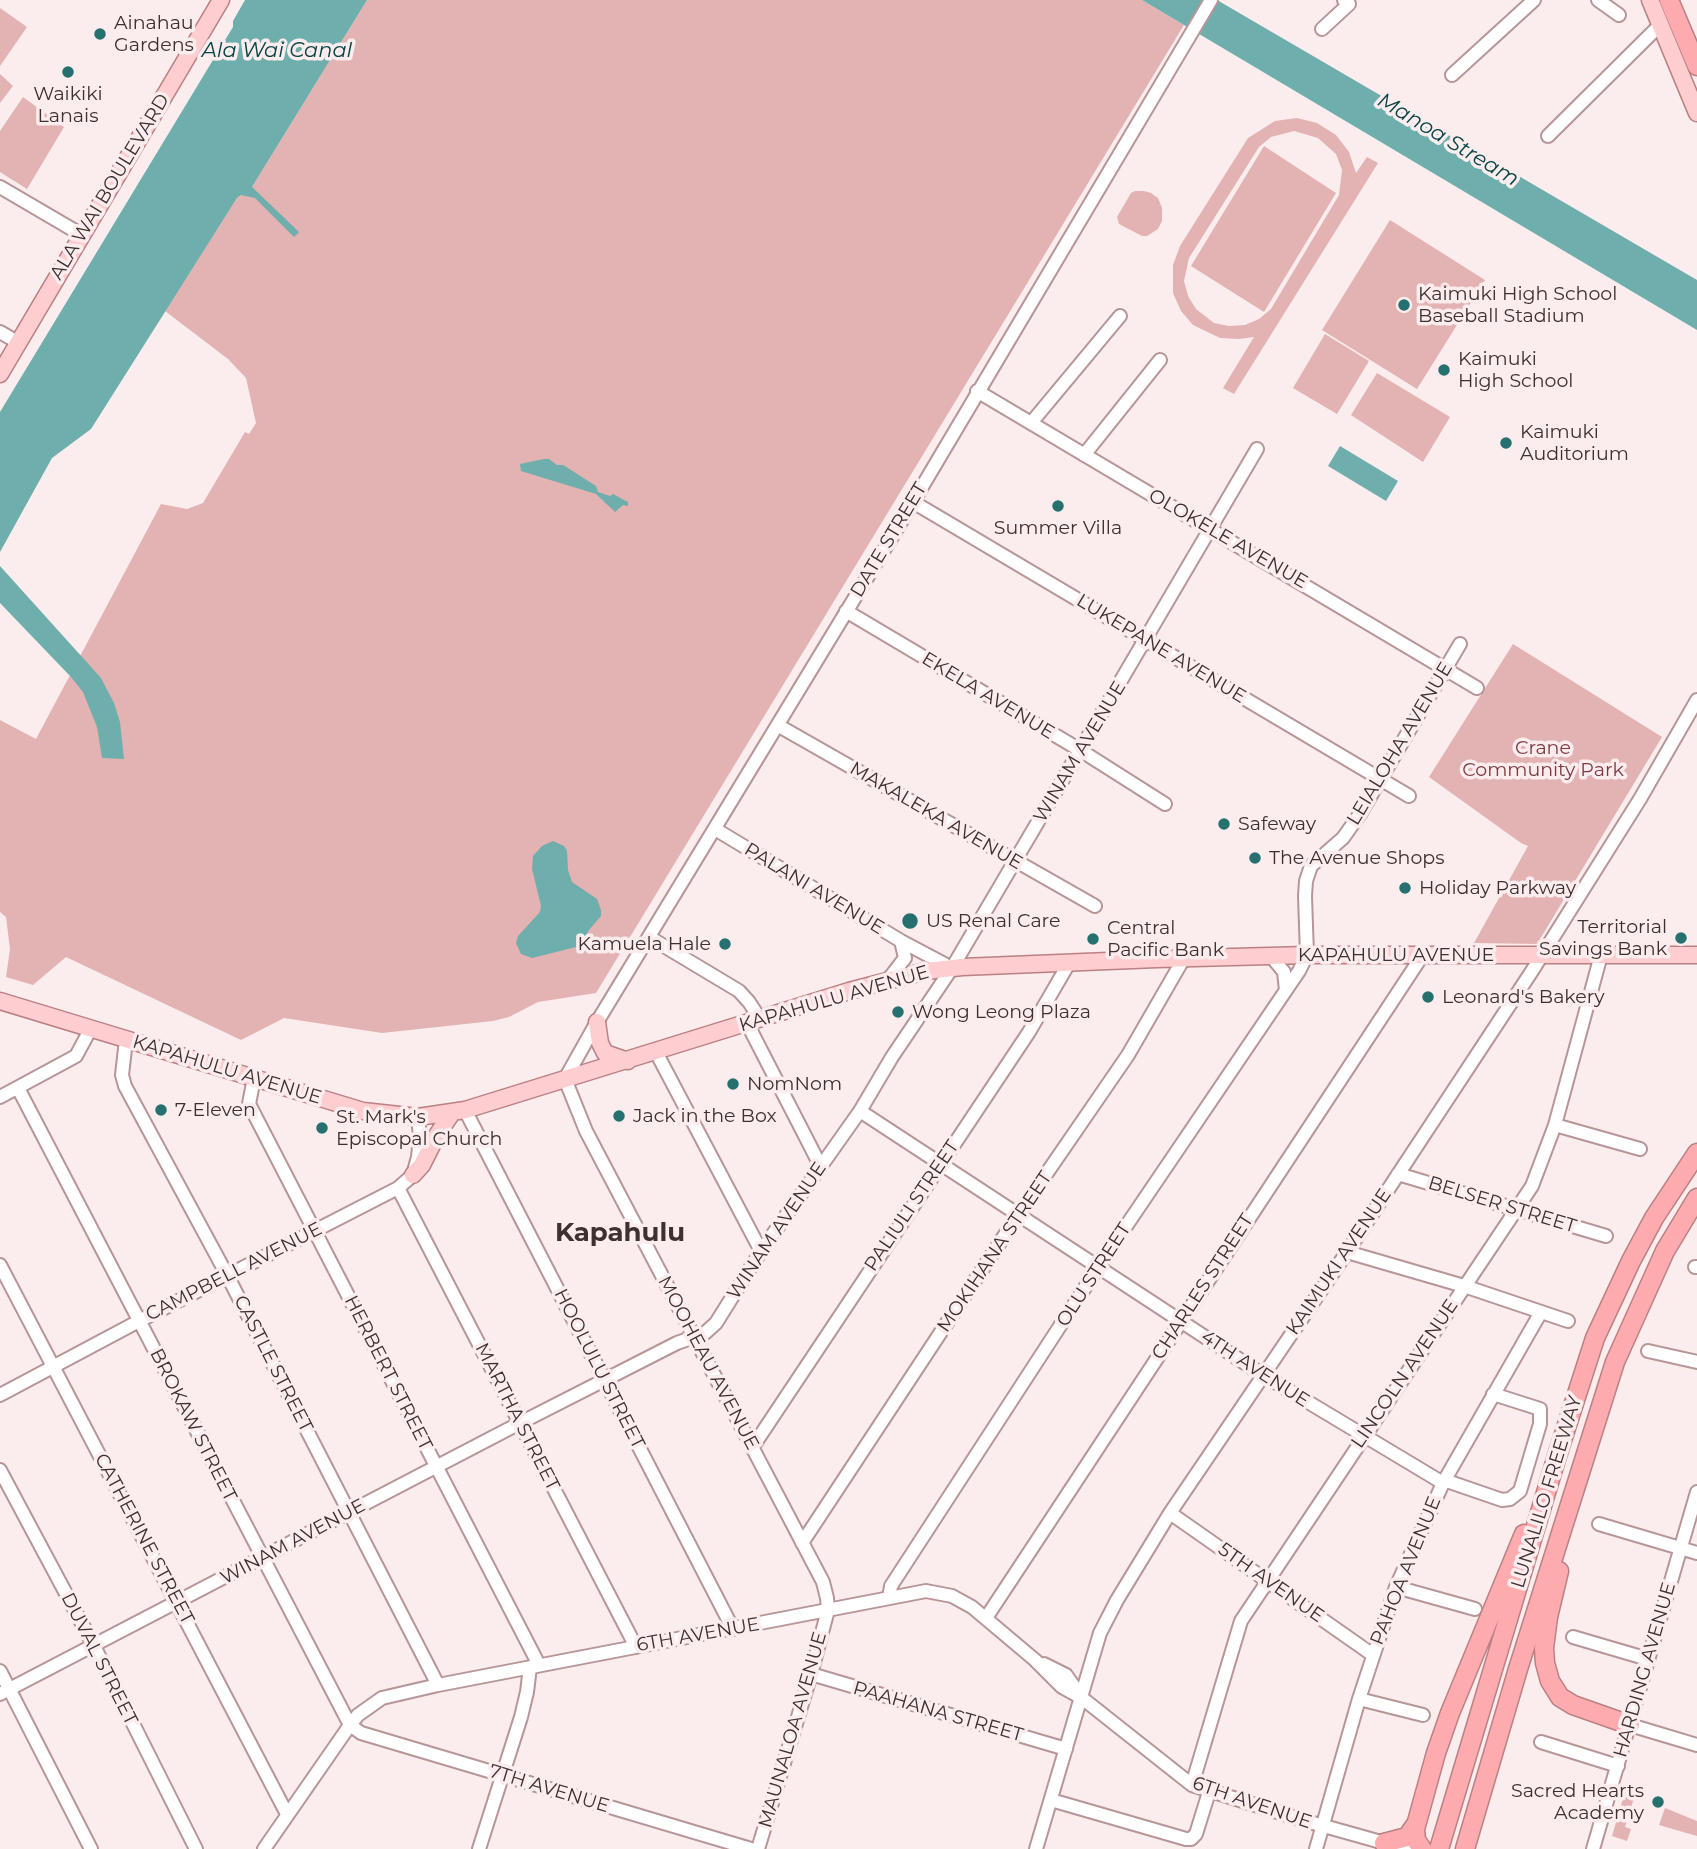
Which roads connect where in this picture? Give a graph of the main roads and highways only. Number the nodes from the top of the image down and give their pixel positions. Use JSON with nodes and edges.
{"nodes":[{"id":1,"x":221,"y":0,"type":"edge"},
{"id":2,"x":1650,"y":0,"type":"edge"},
{"id":3,"x":1668,"y":0,"type":"edge"},
{"id":4,"x":1697,"y":66,"type":"edge"},
{"id":5,"x":1697,"y":113,"type":"edge"},
{"id":6,"x":0,"y":374,"type":"edge"},
{"id":7,"x":1697,"y":955,"type":"edge"},
{"id":8,"x":0,"y":1001,"type":"edge"},
{"id":9,"x":597,"y":1022,"type":"road end"},
{"id":10,"x":628,"y":1061,"type":"junction"},
{"id":11,"x":458,"y":1112,"type":"junction"},
{"id":12,"x":1697,"y":1153,"type":"edge"},
{"id":13,"x":413,"y":1175,"type":"road end"},
{"id":14,"x":1697,"y":1198,"type":"edge"},
{"id":15,"x":1593,"y":1427,"type":"junction"},
{"id":16,"x":1557,"y":1456,"type":"junction"},
{"id":17,"x":1630,"y":1725,"type":"road end"},
{"id":18,"x":1416,"y":1824,"type":"junction"},
{"id":19,"x":1384,"y":1843,"type":"road end"},
{"id":20,"x":1422,"y":1849,"type":"edge"},
{"id":21,"x":1439,"y":1849,"type":"edge"},
{"id":22,"x":1465,"y":1849,"type":"edge"}],
"edges":[{"from":1,"to":6,"type":"main road","name":"ALA WAI BOULEVARD"},
{"from":2,"to":5,"type":"main road"},
{"from":3,"to":4,"type":"highway"},
{"from":7,"to":10,"type":"main road","name":"KAPAHULU AVENUE"},
{"from":8,"to":11,"type":"main road","name":"KAPAHULU AVENUE"},
{"from":9,"to":10,"type":"main road"},
{"from":10,"to":11,"type":"main road","name":"KAPAHULU AVENUE"},
{"from":11,"to":13,"type":"main road"},
{"from":12,"to":16,"type":"highway","name":"LUNALILO FREEWAY"},
{"from":14,"to":15,"type":"highway","name":"LUNALILO FREEWAY"},
{"from":15,"to":17,"type":"highway"},
{"from":15,"to":22,"type":"highway","name":"LUNALILO FREEWAY"},
{"from":16,"to":18,"type":"highway"},
{"from":16,"to":21,"type":"highway","name":"LUNALILO FREEWAY"},
{"from":18,"to":19,"type":"highway"},
{"from":18,"to":20,"type":"highway"}]}
